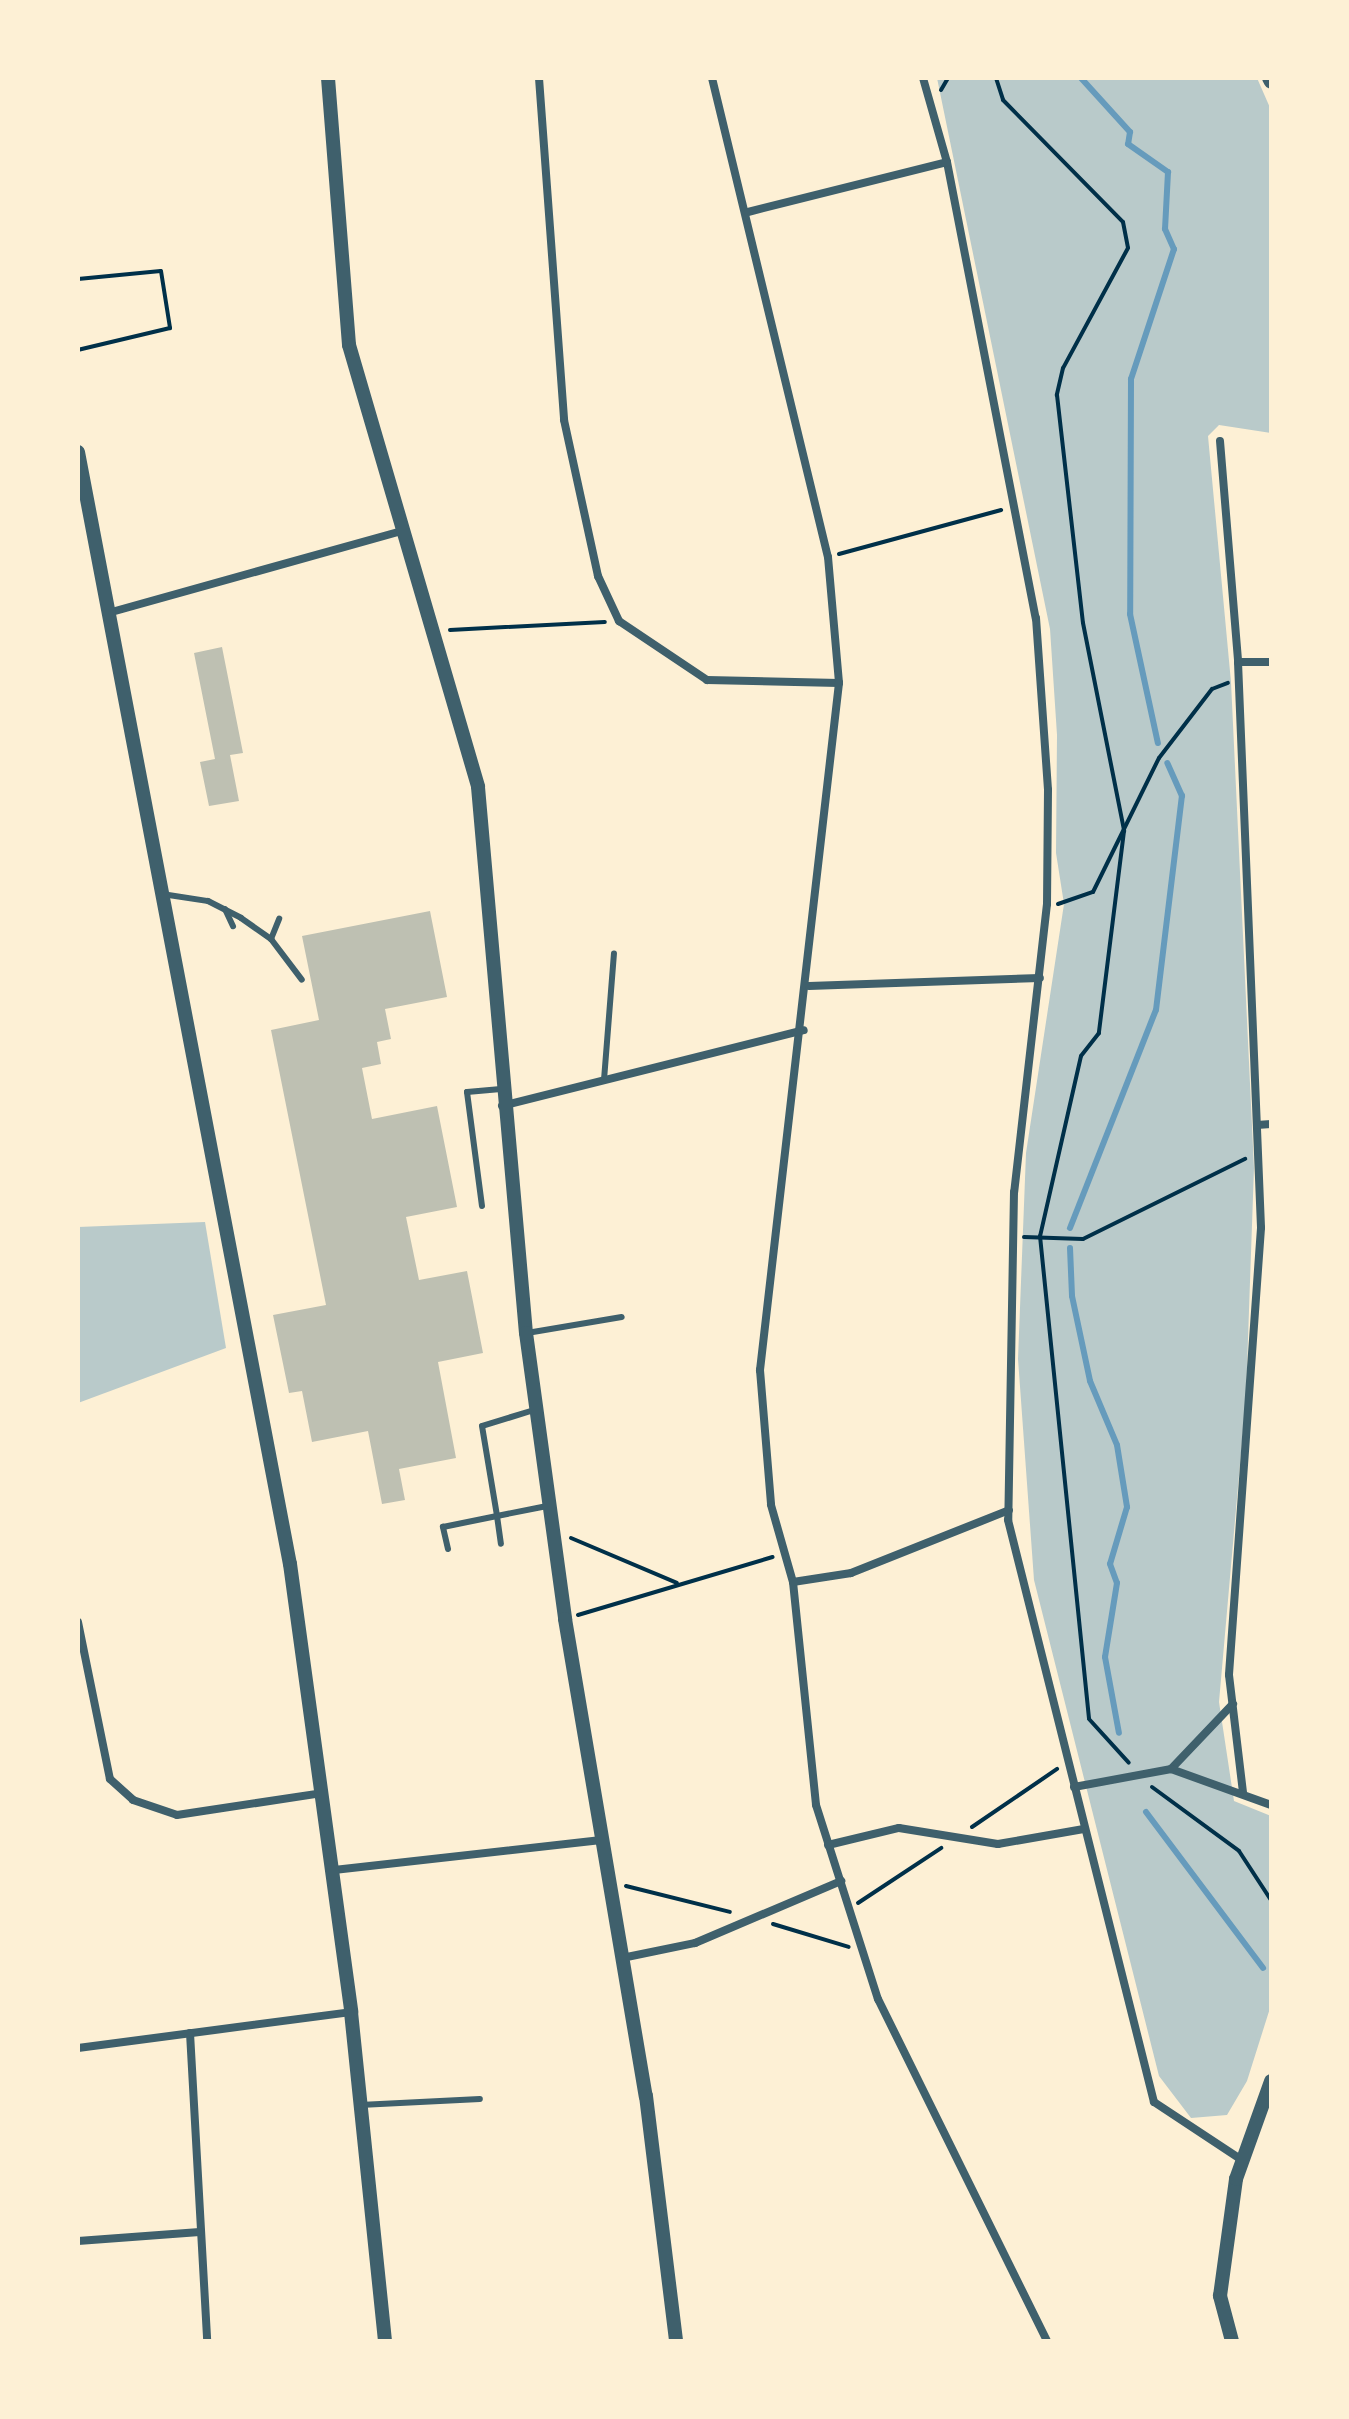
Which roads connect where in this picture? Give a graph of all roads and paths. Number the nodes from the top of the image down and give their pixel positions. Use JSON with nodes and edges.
{"nodes":[{"id":1,"x":328,"y":78,"type":"edge"},
{"id":2,"x":539,"y":78,"type":"edge"},
{"id":3,"x":712,"y":78,"type":"edge"},
{"id":4,"x":923,"y":78,"type":"edge"},
{"id":5,"x":996,"y":78,"type":"edge"},
{"id":6,"x":947,"y":162,"type":"junction"},
{"id":7,"x":748,"y":212,"type":"junction"},
{"id":8,"x":78,"y":279,"type":"edge"},
{"id":9,"x":78,"y":350,"type":"edge"},
{"id":10,"x":1220,"y":441,"type":"dead end"},
{"id":11,"x":78,"y":452,"type":"edge"},
{"id":12,"x":1015,"y":506,"type":"junction"},
{"id":13,"x":401,"y":531,"type":"junction"},
{"id":14,"x":828,"y":557,"type":"junction"},
{"id":15,"x":108,"y":613,"type":"junction"},
{"id":16,"x":619,"y":621,"type":"junction"},
{"id":17,"x":434,"y":631,"type":"junction"},
{"id":18,"x":1238,"y":662,"type":"junction"},
{"id":19,"x":1271,"y":662,"type":"edge"},
{"id":20,"x":1237,"y":680,"type":"junction"},
{"id":21,"x":839,"y":683,"type":"junction"},
{"id":22,"x":1124,"y":831,"type":"junction"},
{"id":23,"x":162,"y":894,"type":"junction"},
{"id":24,"x":1047,"y":904,"type":"junction"},
{"id":25,"x":225,"y":909,"type":"junction"},
{"id":26,"x":279,"y":919,"type":"dead end"},
{"id":27,"x":233,"y":926,"type":"dead end"},
{"id":28,"x":271,"y":939,"type":"junction"},
{"id":29,"x":614,"y":953,"type":"dead end"},
{"id":30,"x":1040,"y":978,"type":"junction"},
{"id":31,"x":302,"y":980,"type":"dead end"},
{"id":32,"x":809,"y":986,"type":"junction"},
{"id":33,"x":804,"y":1030,"type":"junction"},
{"id":34,"x":604,"y":1080,"type":"junction"},
{"id":35,"x":501,"y":1089,"type":"junction"},
{"id":36,"x":502,"y":1106,"type":"junction"},
{"id":37,"x":1271,"y":1124,"type":"edge"},
{"id":38,"x":1257,"y":1125,"type":"junction"},
{"id":39,"x":1258,"y":1153,"type":"junction"},
{"id":40,"x":482,"y":1206,"type":"dead end"},
{"id":41,"x":1040,"y":1236,"type":"junction"},
{"id":42,"x":1014,"y":1238,"type":"junction"},
{"id":43,"x":622,"y":1317,"type":"dead end"},
{"id":44,"x":526,"y":1333,"type":"junction"},
{"id":45,"x":537,"y":1409,"type":"junction"},
{"id":46,"x":551,"y":1506,"type":"junction"},
{"id":47,"x":1009,"y":1510,"type":"junction"},
{"id":48,"x":497,"y":1516,"type":"junction"},
{"id":49,"x":555,"y":1532,"type":"junction"},
{"id":50,"x":501,"y":1544,"type":"dead end"},
{"id":51,"x":448,"y":1549,"type":"dead end"},
{"id":52,"x":783,"y":1555,"type":"junction"},
{"id":53,"x":793,"y":1582,"type":"junction"},
{"id":54,"x":679,"y":1583,"type":"junction"},
{"id":55,"x":565,"y":1619,"type":"junction"},
{"id":56,"x":78,"y":1622,"type":"edge"},
{"id":57,"x":82,"y":1670,"type":"edge"},
{"id":58,"x":1233,"y":1704,"type":"junction"},
{"id":59,"x":1171,"y":1769,"type":"junction"},
{"id":60,"x":1140,"y":1773,"type":"junction"},
{"id":61,"x":1074,"y":1787,"type":"junction"},
{"id":62,"x":323,"y":1793,"type":"junction"},
{"id":63,"x":1243,"y":1793,"type":"junction"},
{"id":64,"x":1271,"y":1805,"type":"edge"},
{"id":65,"x":1084,"y":1829,"type":"junction"},
{"id":66,"x":601,"y":1840,"type":"junction"},
{"id":67,"x":828,"y":1845,"type":"junction"},
{"id":68,"x":334,"y":1870,"type":"junction"},
{"id":69,"x":841,"y":1881,"type":"junction"},
{"id":70,"x":1271,"y":1900,"type":"edge"},
{"id":71,"x":622,"y":1958,"type":"junction"},
{"id":72,"x":351,"y":2012,"type":"junction"},
{"id":73,"x":190,"y":2033,"type":"junction"},
{"id":74,"x":78,"y":2048,"type":"edge"},
{"id":75,"x":1271,"y":2081,"type":"edge"},
{"id":76,"x":480,"y":2099,"type":"dead end"},
{"id":77,"x":359,"y":2105,"type":"junction"},
{"id":78,"x":1242,"y":2160,"type":"junction"},
{"id":79,"x":200,"y":2232,"type":"junction"},
{"id":80,"x":78,"y":2241,"type":"edge"},
{"id":81,"x":207,"y":2341,"type":"edge"},
{"id":82,"x":385,"y":2341,"type":"edge"},
{"id":83,"x":676,"y":2341,"type":"edge"},
{"id":84,"x":1047,"y":2341,"type":"edge"},
{"id":85,"x":1232,"y":2341,"type":"edge"}],
"edges":[{"from":1,"to":13,"type":"street"},
{"from":2,"to":16,"type":"street"},
{"from":3,"to":7,"type":"street"},
{"from":4,"to":6,"type":"street"},
{"from":5,"to":22,"type":"path"},
{"from":6,"to":7,"type":"street"},
{"from":6,"to":12,"type":"street"},
{"from":7,"to":14,"type":"street"},
{"from":8,"to":9,"type":"path"},
{"from":10,"to":18,"type":"street"},
{"from":11,"to":15,"type":"street"},
{"from":12,"to":14,"type":"path"},
{"from":12,"to":24,"type":"street"},
{"from":13,"to":15,"type":"street"},
{"from":13,"to":17,"type":"street"},
{"from":14,"to":21,"type":"street"},
{"from":15,"to":23,"type":"street"},
{"from":16,"to":17,"type":"path"},
{"from":16,"to":21,"type":"street"},
{"from":17,"to":35,"type":"street"},
{"from":18,"to":19,"type":"street"},
{"from":18,"to":20,"type":"street"},
{"from":20,"to":22,"type":"path"},
{"from":20,"to":38,"type":"street"},
{"from":21,"to":32,"type":"street"},
{"from":22,"to":24,"type":"path"},
{"from":22,"to":41,"type":"path"},
{"from":23,"to":25,"type":"lane"},
{"from":23,"to":62,"type":"street"},
{"from":24,"to":30,"type":"street"},
{"from":25,"to":27,"type":"lane"},
{"from":25,"to":28,"type":"lane"},
{"from":26,"to":28,"type":"lane"},
{"from":28,"to":31,"type":"lane"},
{"from":29,"to":34,"type":"lane"},
{"from":30,"to":32,"type":"street"},
{"from":30,"to":42,"type":"street"},
{"from":32,"to":33,"type":"street"},
{"from":33,"to":34,"type":"street"},
{"from":33,"to":52,"type":"street"},
{"from":34,"to":36,"type":"street"},
{"from":35,"to":36,"type":"street"},
{"from":35,"to":40,"type":"lane"},
{"from":36,"to":44,"type":"street"},
{"from":37,"to":38,"type":"street"},
{"from":38,"to":39,"type":"street"},
{"from":39,"to":41,"type":"path"},
{"from":39,"to":58,"type":"street"},
{"from":41,"to":42,"type":"path"},
{"from":41,"to":60,"type":"path"},
{"from":42,"to":47,"type":"street"},
{"from":43,"to":44,"type":"lane"},
{"from":44,"to":45,"type":"street"},
{"from":45,"to":46,"type":"street"},
{"from":45,"to":48,"type":"lane"},
{"from":46,"to":48,"type":"lane"},
{"from":46,"to":49,"type":"street"},
{"from":47,"to":53,"type":"street"},
{"from":47,"to":61,"type":"street"},
{"from":48,"to":50,"type":"lane"},
{"from":48,"to":51,"type":"lane"},
{"from":49,"to":54,"type":"path"},
{"from":49,"to":55,"type":"street"},
{"from":52,"to":53,"type":"street"},
{"from":52,"to":54,"type":"path"},
{"from":53,"to":67,"type":"street"},
{"from":54,"to":55,"type":"path"},
{"from":55,"to":66,"type":"street"},
{"from":56,"to":57,"type":"street"},
{"from":57,"to":62,"type":"street"},
{"from":58,"to":59,"type":"street"},
{"from":58,"to":63,"type":"street"},
{"from":59,"to":60,"type":"street"},
{"from":59,"to":63,"type":"street"},
{"from":60,"to":61,"type":"street"},
{"from":60,"to":70,"type":"path"},
{"from":61,"to":65,"type":"street"},
{"from":62,"to":68,"type":"street"},
{"from":63,"to":64,"type":"street"},
{"from":65,"to":67,"type":"street"},
{"from":65,"to":78,"type":"street"},
{"from":66,"to":68,"type":"street"},
{"from":66,"to":71,"type":"street"},
{"from":67,"to":69,"type":"street"},
{"from":68,"to":72,"type":"street"},
{"from":69,"to":71,"type":"street"},
{"from":69,"to":84,"type":"street"},
{"from":71,"to":83,"type":"street"},
{"from":72,"to":73,"type":"street"},
{"from":72,"to":77,"type":"street"},
{"from":73,"to":74,"type":"street"},
{"from":73,"to":79,"type":"street"},
{"from":75,"to":78,"type":"street"},
{"from":76,"to":77,"type":"lane"},
{"from":77,"to":82,"type":"street"},
{"from":78,"to":85,"type":"street"},
{"from":79,"to":80,"type":"street"},
{"from":79,"to":81,"type":"street"}]}
